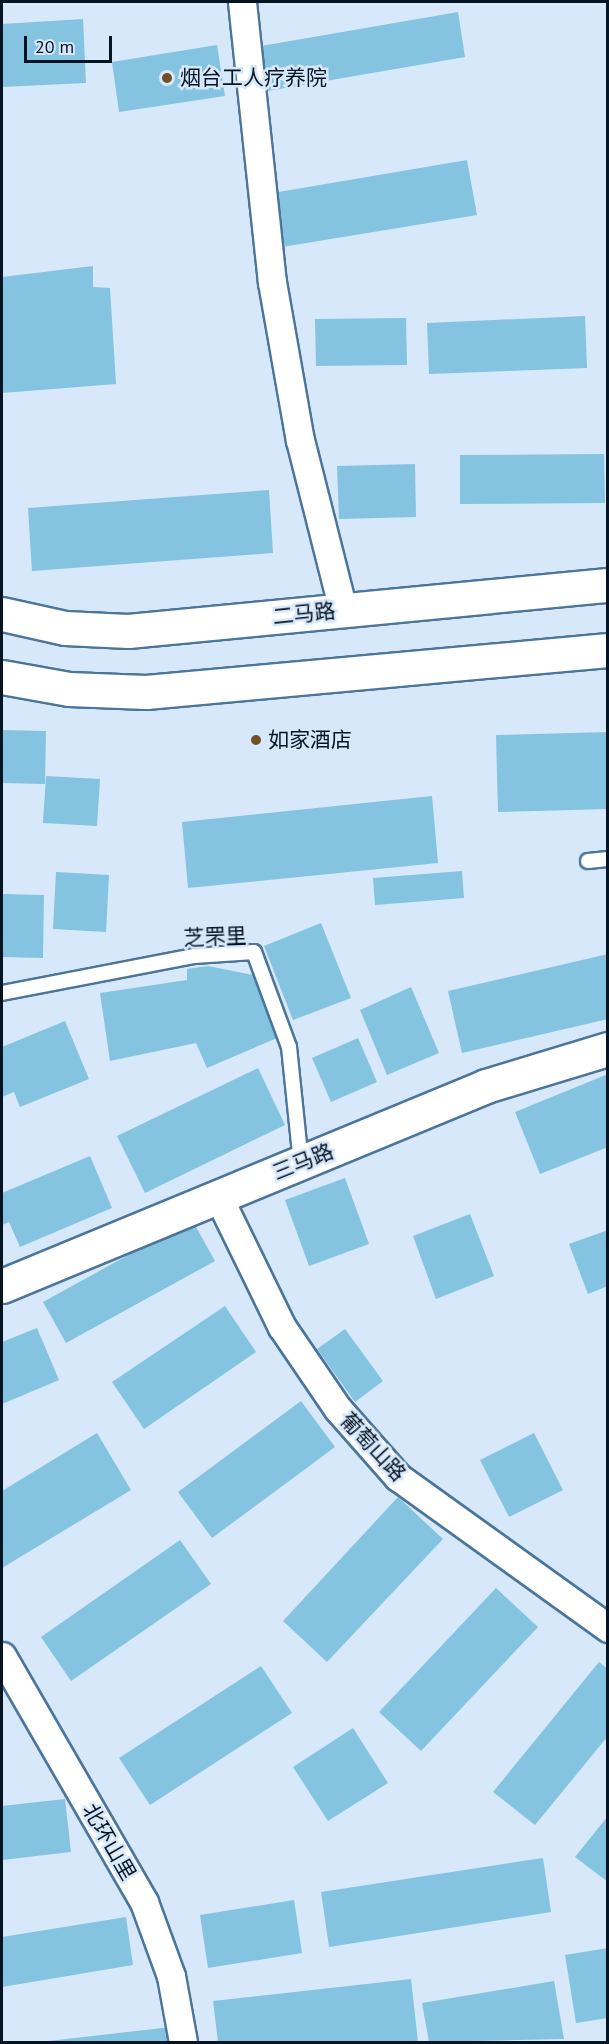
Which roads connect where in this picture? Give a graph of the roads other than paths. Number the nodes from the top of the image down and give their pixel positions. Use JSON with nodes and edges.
{"nodes":[{"id":1,"x":242,"y":2,"type":"edge"},
{"id":2,"x":608,"y":585,"type":"edge"},
{"id":3,"x":344,"y":610,"type":"junction"},
{"id":4,"x":2,"y":614,"type":"edge"},
{"id":5,"x":608,"y":650,"type":"edge"},
{"id":6,"x":2,"y":677,"type":"edge"},
{"id":7,"x":608,"y":859,"type":"edge"},
{"id":8,"x":588,"y":861,"type":"dead end"},
{"id":9,"x":2,"y":993,"type":"edge"},
{"id":10,"x":608,"y":1049,"type":"edge"},
{"id":11,"x":301,"y":1163,"type":"junction"},
{"id":12,"x":218,"y":1196,"type":"junction"},
{"id":13,"x":2,"y":1286,"type":"edge"},
{"id":14,"x":608,"y":1628,"type":"edge"},
{"id":15,"x":2,"y":1656,"type":"edge"},
{"id":16,"x":183,"y":2043,"type":"edge"}],
"edges":[{"from":1,"to":3,"type":"street"},
{"from":2,"to":3,"type":"main road","name":"二马路"},
{"from":3,"to":4,"type":"main road","name":"二马路"},
{"from":5,"to":6,"type":"main road"},
{"from":7,"to":8,"type":"lane"},
{"from":9,"to":11,"type":"lane","name":"芝罘里"},
{"from":10,"to":11,"type":"main road","name":"三马路"},
{"from":11,"to":12,"type":"main road","name":"三马路"},
{"from":12,"to":13,"type":"main road","name":"三马路"},
{"from":12,"to":14,"type":"street","name":"葡萄山路"},
{"from":15,"to":16,"type":"street","name":"北环山里"}]}
